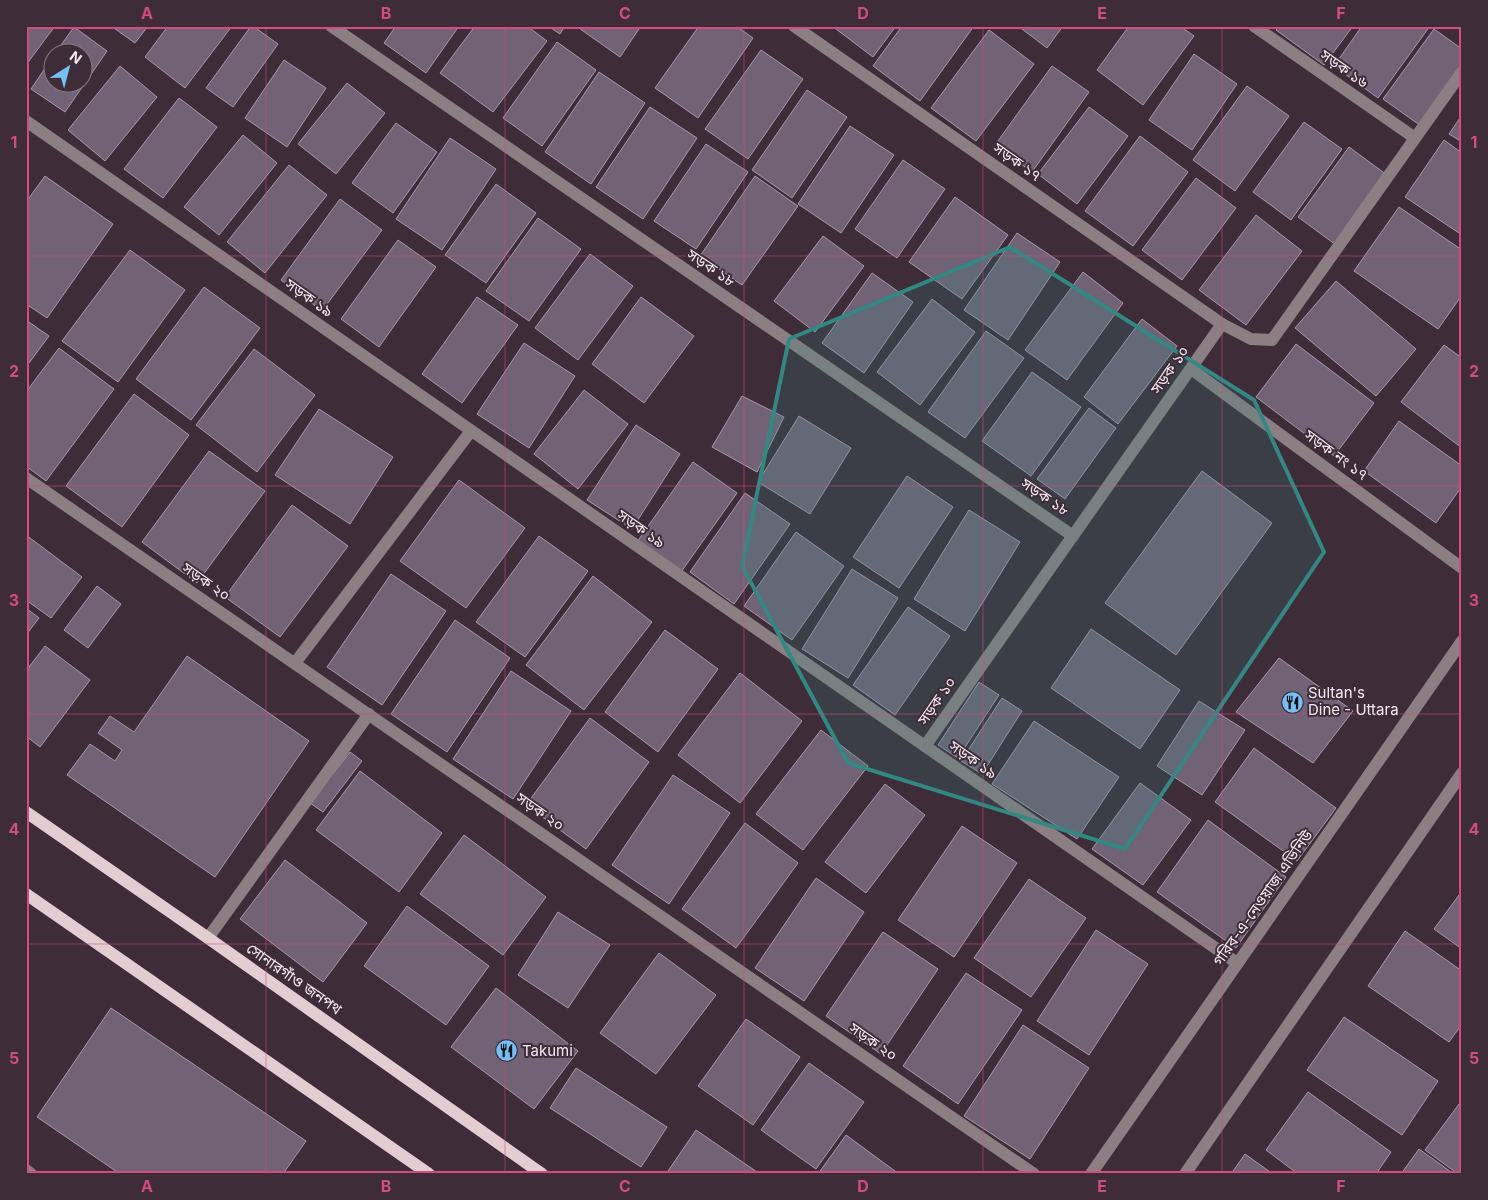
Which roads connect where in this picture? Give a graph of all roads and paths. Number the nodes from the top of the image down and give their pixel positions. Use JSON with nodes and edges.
{"nodes":[{"id":1,"x":331,"y":26,"type":"edge"},
{"id":2,"x":794,"y":26,"type":"edge"},
{"id":3,"x":1254,"y":26,"type":"edge"},
{"id":4,"x":1462,"y":72,"type":"edge"},
{"id":5,"x":26,"y":121,"type":"edge"},
{"id":6,"x":1415,"y":138,"type":"junction"},
{"id":7,"x":1222,"y":324,"type":"junction"},
{"id":8,"x":1191,"y":369,"type":"junction"},
{"id":9,"x":471,"y":430,"type":"junction"},
{"id":10,"x":26,"y":478,"type":"edge"},
{"id":11,"x":1073,"y":536,"type":"junction"},
{"id":12,"x":1462,"y":568,"type":"edge"},
{"id":13,"x":1462,"y":641,"type":"edge"},
{"id":14,"x":295,"y":663,"type":"junction"},
{"id":15,"x":369,"y":714,"type":"junction"},
{"id":16,"x":925,"y":746,"type":"junction"},
{"id":17,"x":1462,"y":772,"type":"edge"},
{"id":18,"x":26,"y":812,"type":"edge"},
{"id":19,"x":26,"y":894,"type":"edge"},
{"id":20,"x":208,"y":938,"type":"junction"},
{"id":21,"x":1237,"y":963,"type":"junction"},
{"id":22,"x":26,"y":1170,"type":"edge"},
{"id":23,"x":31,"y":1174,"type":"edge"},
{"id":24,"x":429,"y":1174,"type":"edge"},
{"id":25,"x":542,"y":1174,"type":"edge"},
{"id":26,"x":1034,"y":1174,"type":"edge"},
{"id":27,"x":1091,"y":1174,"type":"edge"},
{"id":28,"x":1185,"y":1174,"type":"edge"}],
"edges":[{"from":1,"to":11,"type":"street","name":"সড়ক ১৮"},
{"from":2,"to":7,"type":"street","name":"সড়ক ১৭"},
{"from":3,"to":6,"type":"street","name":"সড়ক ১৬"},
{"from":4,"to":6,"type":"street"},
{"from":5,"to":9,"type":"street","name":"সড়ক ১৯"},
{"from":6,"to":7,"type":"street"},
{"from":7,"to":8,"type":"street","name":"সড়ক ১০"},
{"from":8,"to":11,"type":"street","name":"সড়ক ১০"},
{"from":8,"to":12,"type":"street","name":"সড়ক নং ১৭"},
{"from":9,"to":14,"type":"street"},
{"from":9,"to":16,"type":"street","name":"সড়ক ১৯"},
{"from":10,"to":14,"type":"street","name":"সড়ক ২০"},
{"from":11,"to":16,"type":"street","name":"সড়ক ১০"},
{"from":13,"to":21,"type":"street","name":"গরিব-এ-নেওয়াজ এভিনিউ"},
{"from":14,"to":15,"type":"street","name":"সড়ক ২০"},
{"from":15,"to":20,"type":"street"},
{"from":15,"to":26,"type":"street","name":"সড়ক ২০"},
{"from":16,"to":21,"type":"street","name":"সড়ক ১৯"},
{"from":17,"to":28,"type":"street"},
{"from":18,"to":20,"type":"main road","name":"সোনারগাঁও জনপথ"},
{"from":19,"to":24,"type":"main road"},
{"from":20,"to":25,"type":"main road","name":"সোনারগাঁও জনপথ"},
{"from":21,"to":27,"type":"street","name":"গরিব-এ-নেওয়াজ এভিনিউ"},
{"from":22,"to":23,"type":"street"}]}
